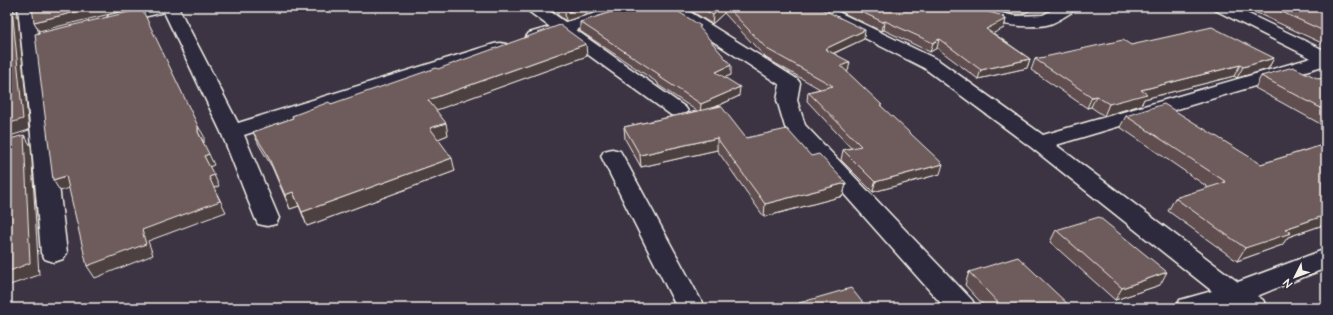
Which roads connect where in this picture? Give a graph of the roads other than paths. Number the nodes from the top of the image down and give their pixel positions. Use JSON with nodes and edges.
{"nodes":[{"id":1,"x":26,"y":7,"type":"edge"},
{"id":2,"x":164,"y":7,"type":"edge"},
{"id":3,"x":170,"y":7,"type":"edge"},
{"id":4,"x":533,"y":7,"type":"edge"},
{"id":5,"x":634,"y":7,"type":"edge"},
{"id":6,"x":671,"y":7,"type":"edge"},
{"id":7,"x":972,"y":7,"type":"edge"},
{"id":8,"x":1069,"y":7,"type":"edge"},
{"id":9,"x":1221,"y":7,"type":"edge"},
{"id":10,"x":831,"y":10,"type":"edge"},
{"id":11,"x":97,"y":23,"type":"edge"},
{"id":12,"x":563,"y":28,"type":"junction"},
{"id":13,"x":1326,"y":58,"type":"edge"},
{"id":14,"x":678,"y":111,"type":"dead end"},
{"id":15,"x":232,"y":132,"type":"junction"},
{"id":16,"x":42,"y":135,"type":"junction"},
{"id":17,"x":21,"y":141,"type":"edge"},
{"id":18,"x":1040,"y":143,"type":"junction"},
{"id":19,"x":612,"y":156,"type":"dead end"},
{"id":20,"x":267,"y":218,"type":"dead end"},
{"id":21,"x":54,"y":253,"type":"dead end"},
{"id":22,"x":1326,"y":258,"type":"edge"},
{"id":23,"x":1244,"y":301,"type":"edge"},
{"id":24,"x":691,"y":308,"type":"edge"},
{"id":25,"x":962,"y":308,"type":"edge"},
{"id":26,"x":1190,"y":308,"type":"edge"}],
"edges":[{"from":1,"to":16,"type":"street"},
{"from":2,"to":11,"type":"street"},
{"from":3,"to":15,"type":"street"},
{"from":4,"to":12,"type":"street"},
{"from":5,"to":12,"type":"street"},
{"from":6,"to":25,"type":"street"},
{"from":7,"to":8,"type":"street"},
{"from":9,"to":13,"type":"street"},
{"from":10,"to":18,"type":"street"},
{"from":12,"to":14,"type":"street"},
{"from":12,"to":15,"type":"street"},
{"from":13,"to":18,"type":"street"},
{"from":15,"to":20,"type":"street"},
{"from":16,"to":17,"type":"street"},
{"from":16,"to":21,"type":"street"},
{"from":18,"to":23,"type":"street"},
{"from":19,"to":24,"type":"street"},
{"from":22,"to":23,"type":"street"},
{"from":23,"to":26,"type":"street"}]}
